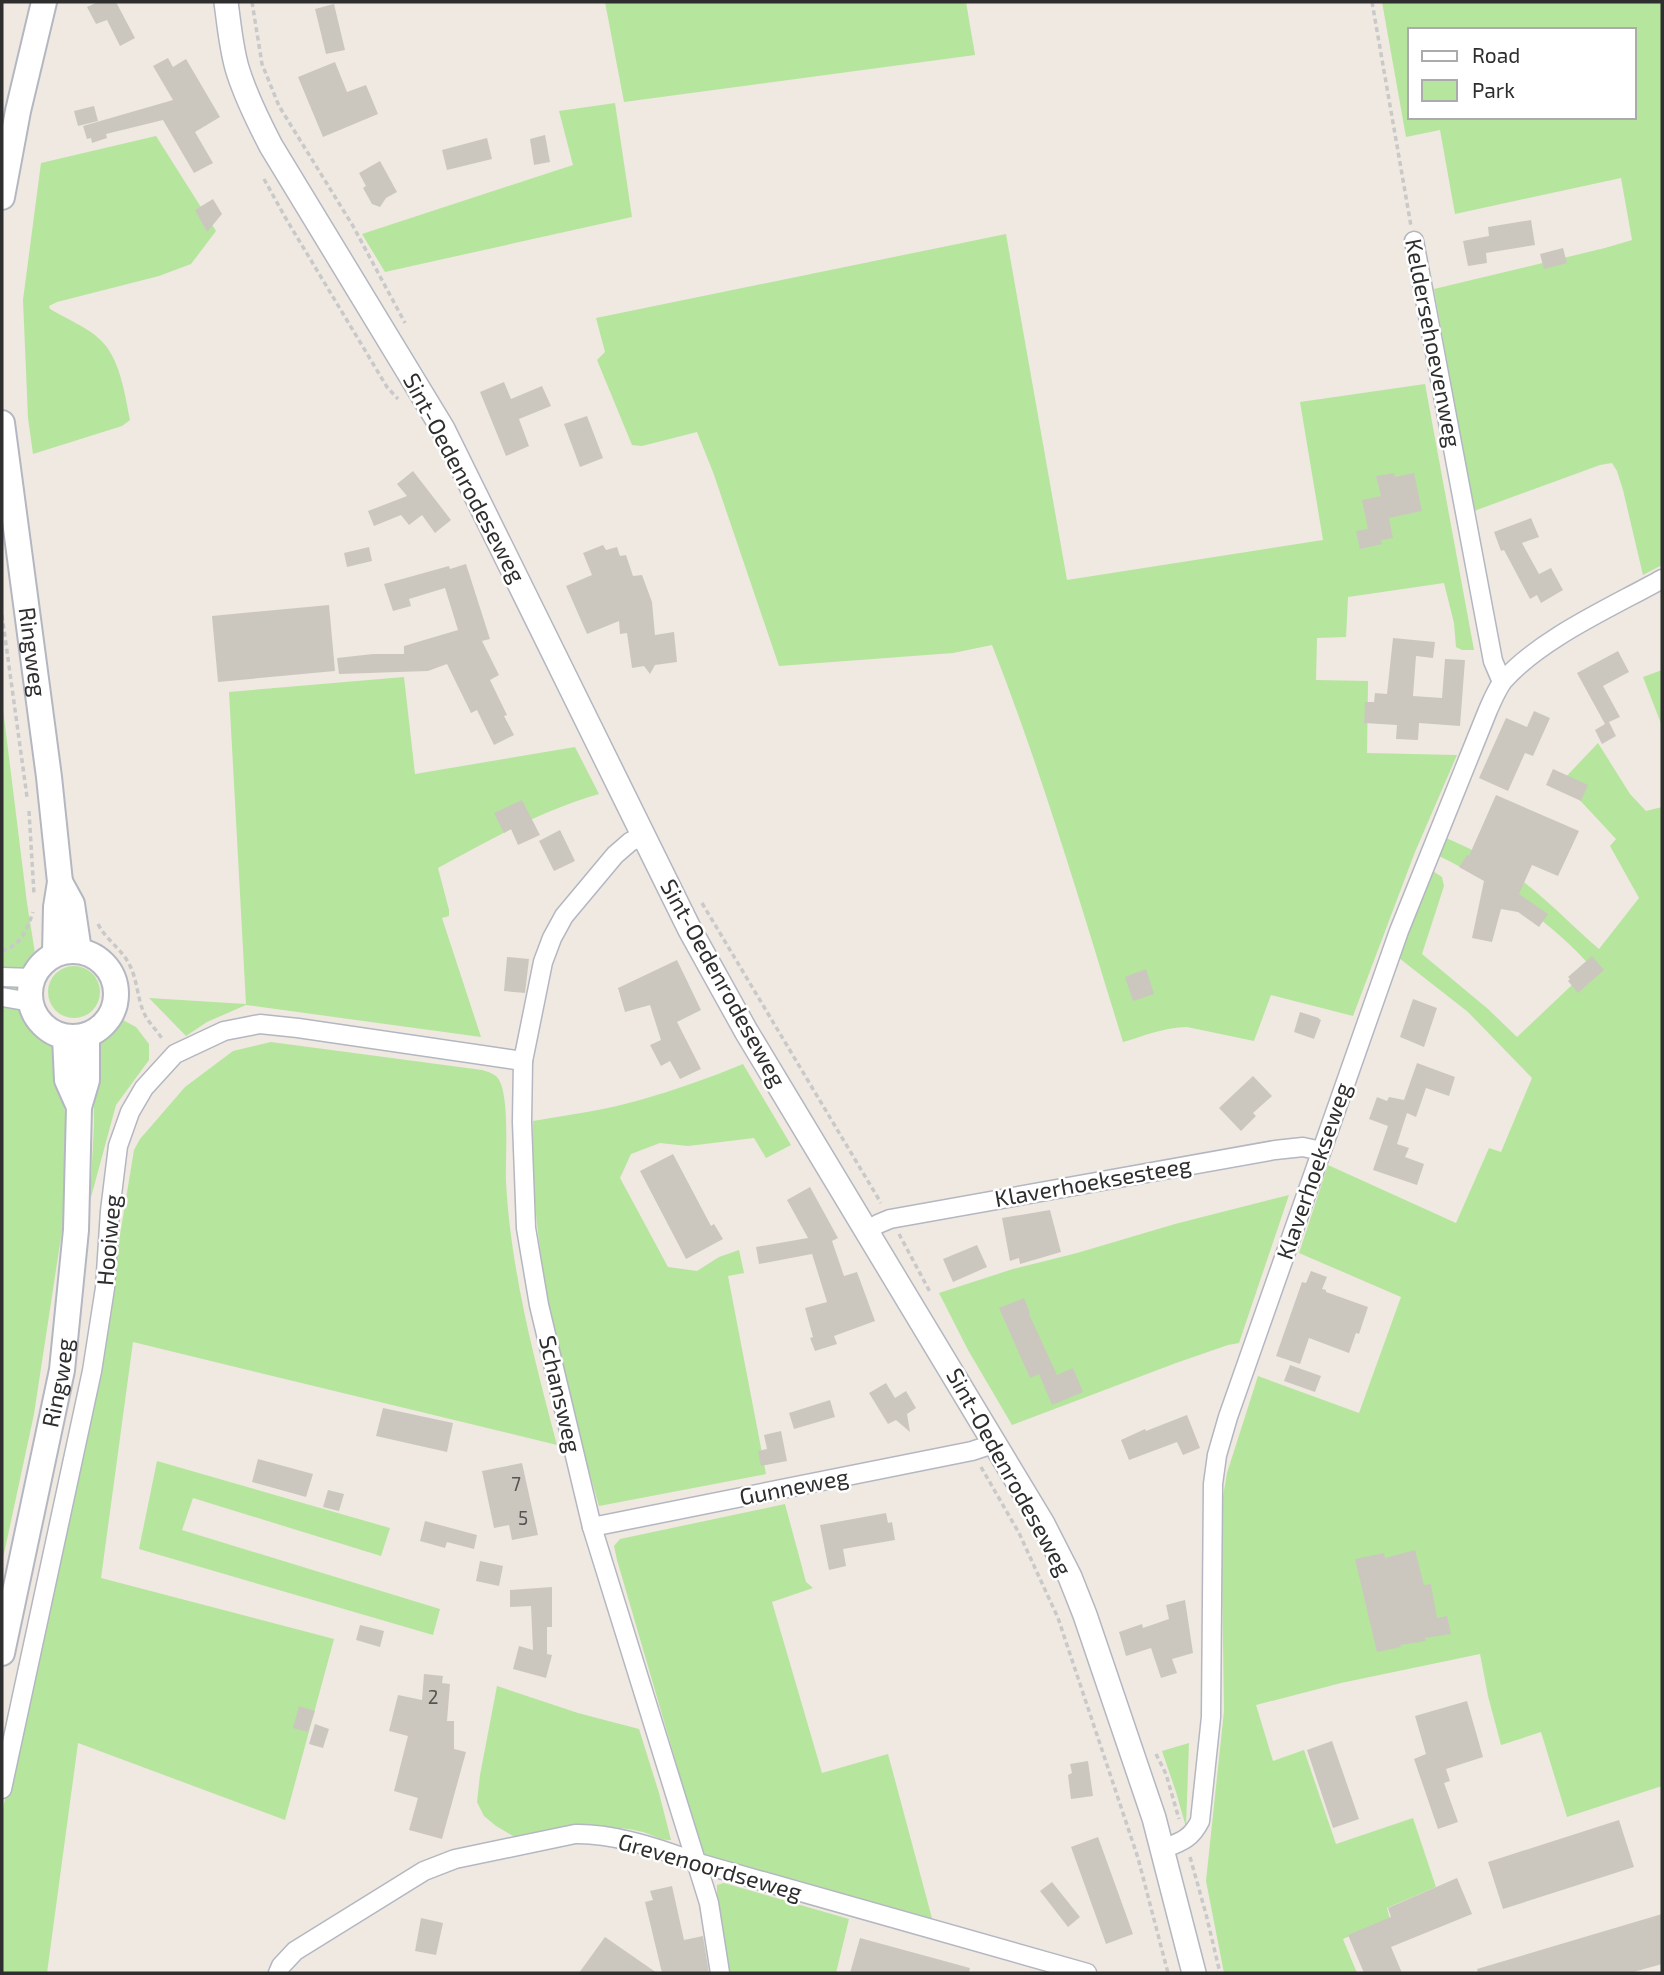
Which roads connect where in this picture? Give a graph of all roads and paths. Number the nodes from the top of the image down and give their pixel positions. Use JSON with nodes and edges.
{"nodes":[{"id":1,"x":44,"y":2,"type":"edge"},
{"id":2,"x":226,"y":2,"type":"edge"},
{"id":3,"x":252,"y":2,"type":"edge"},
{"id":4,"x":1372,"y":2,"type":"edge"},
{"id":5,"x":262,"y":174,"type":"dead end"},
{"id":6,"x":2,"y":197,"type":"edge"},
{"id":7,"x":1414,"y":242,"type":"joint"},
{"id":8,"x":411,"y":333,"type":"dead end"},
{"id":9,"x":403,"y":404,"type":"dead end"},
{"id":10,"x":2,"y":423,"type":"edge"},
{"id":11,"x":1662,"y":579,"type":"edge"},
{"id":12,"x":2,"y":615,"type":"edge"},
{"id":13,"x":1502,"y":682,"type":"junction"},
{"id":14,"x":643,"y":835,"type":"junction"},
{"id":15,"x":34,"y":894,"type":"dead end"},
{"id":16,"x":697,"y":894,"type":"dead end"},
{"id":17,"x":54,"y":906,"type":"junction"},
{"id":18,"x":2,"y":951,"type":"edge"},
{"id":19,"x":67,"y":953,"type":"junction"},
{"id":20,"x":2,"y":977,"type":"edge"},
{"id":21,"x":32,"y":990,"type":"junction"},
{"id":22,"x":2,"y":997,"type":"edge"},
{"id":23,"x":76,"y":1036,"type":"junction"},
{"id":24,"x":175,"y":1054,"type":"junction"},
{"id":25,"x":523,"y":1061,"type":"junction"},
{"id":26,"x":1321,"y":1151,"type":"junction"},
{"id":27,"x":890,"y":1219,"type":"junction"},
{"id":28,"x":868,"y":1231,"type":"junction"},
{"id":29,"x":931,"y":1295,"type":"dead end"},
{"id":30,"x":996,"y":1443,"type":"junction"},
{"id":31,"x":972,"y":1451,"type":"junction"},
{"id":32,"x":592,"y":1527,"type":"junction"},
{"id":33,"x":2,"y":1653,"type":"edge"},
{"id":34,"x":1154,"y":1751,"type":"dead end"},
{"id":35,"x":2,"y":1789,"type":"edge"},
{"id":36,"x":1185,"y":1840,"type":"junction"},
{"id":37,"x":1163,"y":1849,"type":"junction"},
{"id":38,"x":695,"y":1862,"type":"junction"},
{"id":39,"x":278,"y":1973,"type":"edge"},
{"id":40,"x":720,"y":1973,"type":"edge"},
{"id":41,"x":1087,"y":1973,"type":"edge"},
{"id":42,"x":1168,"y":1973,"type":"edge"},
{"id":43,"x":1194,"y":1973,"type":"edge"},
{"id":44,"x":1220,"y":1973,"type":"edge"}],
"edges":[{"from":1,"to":6,"type":"main road"},
{"from":2,"to":14,"type":"street","name":"Sint-Oedenrodeseweg"},
{"from":3,"to":8,"type":"path"},
{"from":4,"to":7,"type":"path","name":"Keldersehoevenweg"},
{"from":5,"to":9,"type":"path","name":"Sint-Oedenrodeseweg"},
{"from":7,"to":13,"type":"street","name":"Keldersehoevenweg"},
{"from":10,"to":17,"type":"main road","name":"Ringweg"},
{"from":11,"to":13,"type":"street","name":"Klaverhoekseweg"},
{"from":12,"to":15,"type":"path","name":"Ringweg"},
{"from":13,"to":26,"type":"street","name":"Klaverhoekseweg"},
{"from":14,"to":25,"type":"street","name":"Schansweg"},
{"from":14,"to":28,"type":"street","name":"Sint-Oedenrodeseweg"},
{"from":16,"to":27,"type":"path","name":"Sint-Oedenrodeseweg"},
{"from":17,"to":18,"type":"path"},
{"from":17,"to":19,"type":"main road","name":"Ringweg"},
{"from":17,"to":24,"type":"path"},
{"from":19,"to":21,"type":"main road"},
{"from":19,"to":23,"type":"main road"},
{"from":20,"to":21,"type":"street"},
{"from":21,"to":22,"type":"street"},
{"from":21,"to":23,"type":"main road"},
{"from":23,"to":33,"type":"main road","name":"Ringweg"},
{"from":24,"to":25,"type":"street","name":"Hooiweg"},
{"from":24,"to":35,"type":"street","name":"Hooiweg"},
{"from":25,"to":32,"type":"street","name":"Schansweg"},
{"from":26,"to":27,"type":"street","name":"Klaverhoeksesteeg"},
{"from":26,"to":36,"type":"street","name":"Klaverhoekseweg"},
{"from":27,"to":28,"type":"street","name":"Klaverhoeksesteeg"},
{"from":27,"to":29,"type":"path","name":"Sint-Oedenrodeseweg"},
{"from":28,"to":30,"type":"street","name":"Sint-Oedenrodeseweg"},
{"from":30,"to":31,"type":"street","name":"Gunneweg"},
{"from":30,"to":37,"type":"street","name":"Sint-Oedenrodeseweg"},
{"from":31,"to":32,"type":"street","name":"Gunneweg"},
{"from":31,"to":42,"type":"path","name":"Sint-Oedenrodeseweg"},
{"from":32,"to":38,"type":"street","name":"Schansweg"},
{"from":34,"to":36,"type":"path"},
{"from":36,"to":37,"type":"street"},
{"from":36,"to":44,"type":"path"},
{"from":37,"to":43,"type":"street","name":"Sint-Oedenrodeseweg"},
{"from":38,"to":39,"type":"street","name":"Grevenoordseweg"},
{"from":38,"to":40,"type":"street","name":"Schansweg"},
{"from":38,"to":41,"type":"street","name":"Grevenoordseweg"}]}
